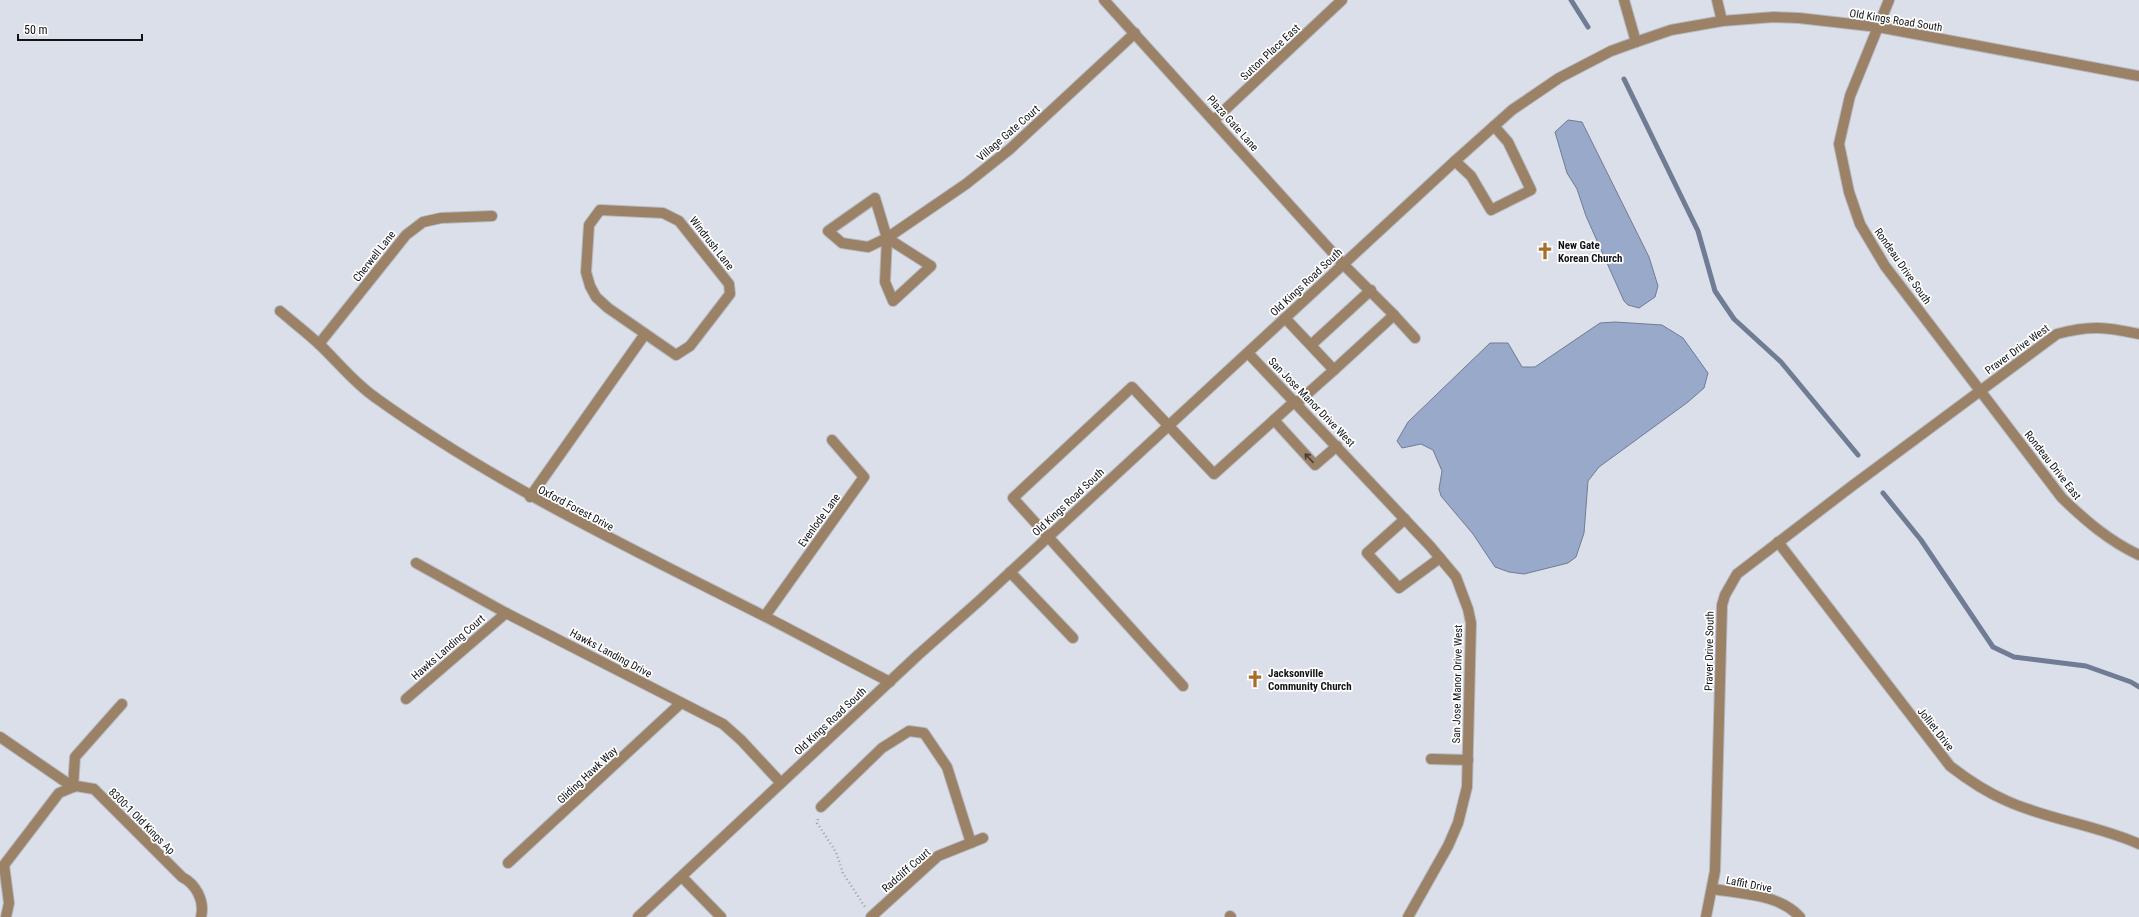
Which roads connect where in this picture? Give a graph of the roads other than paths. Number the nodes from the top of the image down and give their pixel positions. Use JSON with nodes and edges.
{"nodes":[{"id":1,"x":1104,"y":0,"type":"edge"},
{"id":2,"x":1342,"y":0,"type":"edge"},
{"id":3,"x":1624,"y":0,"type":"edge"},
{"id":4,"x":1717,"y":0,"type":"edge"},
{"id":5,"x":1889,"y":0,"type":"edge"},
{"id":6,"x":1722,"y":21,"type":"junction"},
{"id":7,"x":1878,"y":27,"type":"junction"},
{"id":8,"x":1135,"y":33,"type":"junction"},
{"id":9,"x":1636,"y":42,"type":"junction"},
{"id":10,"x":2139,"y":76,"type":"edge"},
{"id":11,"x":1214,"y":120,"type":"junction"},
{"id":12,"x":1494,"y":126,"type":"junction"},
{"id":13,"x":1455,"y":161,"type":"junction"},
{"id":14,"x":492,"y":216,"type":"dead end"},
{"id":15,"x":887,"y":238,"type":"junction"},
{"id":16,"x":1343,"y":264,"type":"junction"},
{"id":17,"x":1371,"y":290,"type":"junction"},
{"id":18,"x":280,"y":311,"type":"dead end"},
{"id":19,"x":1394,"y":315,"type":"junction"},
{"id":20,"x":1286,"y":318,"type":"junction"},
{"id":21,"x":646,"y":334,"type":"junction"},
{"id":22,"x":2139,"y":334,"type":"edge"},
{"id":23,"x":1415,"y":338,"type":"dead end"},
{"id":24,"x":319,"y":344,"type":"junction"},
{"id":25,"x":1311,"y":345,"type":"junction"},
{"id":26,"x":1248,"y":353,"type":"junction"},
{"id":27,"x":1334,"y":370,"type":"junction"},
{"id":28,"x":1980,"y":390,"type":"junction"},
{"id":29,"x":1296,"y":402,"type":"junction"},
{"id":30,"x":1274,"y":420,"type":"junction"},
{"id":31,"x":1169,"y":426,"type":"junction"},
{"id":32,"x":832,"y":440,"type":"dead end"},
{"id":33,"x":1337,"y":446,"type":"junction"},
{"id":34,"x":530,"y":497,"type":"junction"},
{"id":35,"x":1406,"y":519,"type":"junction"},
{"id":36,"x":1048,"y":537,"type":"junction"},
{"id":37,"x":1778,"y":542,"type":"junction"},
{"id":38,"x":2139,"y":555,"type":"edge"},
{"id":39,"x":1440,"y":558,"type":"junction"},
{"id":40,"x":416,"y":563,"type":"dead end"},
{"id":41,"x":1010,"y":572,"type":"junction"},
{"id":42,"x":506,"y":613,"type":"junction"},
{"id":43,"x":765,"y":616,"type":"junction"},
{"id":44,"x":1073,"y":638,"type":"dead end"},
{"id":45,"x":890,"y":682,"type":"junction"},
{"id":46,"x":1183,"y":686,"type":"dead end"},
{"id":47,"x":406,"y":699,"type":"dead end"},
{"id":48,"x":681,"y":703,"type":"junction"},
{"id":49,"x":122,"y":704,"type":"dead end"},
{"id":50,"x":0,"y":737,"type":"edge"},
{"id":51,"x":1431,"y":759,"type":"dead end"},
{"id":52,"x":1468,"y":760,"type":"junction"},
{"id":53,"x":781,"y":783,"type":"junction"},
{"id":54,"x":73,"y":787,"type":"junction"},
{"id":55,"x":821,"y":807,"type":"road end"},
{"id":56,"x":983,"y":838,"type":"dead end"},
{"id":57,"x":971,"y":843,"type":"junction"},
{"id":58,"x":2139,"y":844,"type":"edge"},
{"id":59,"x":508,"y":863,"type":"dead end"},
{"id":60,"x":682,"y":877,"type":"junction"},
{"id":61,"x":1713,"y":889,"type":"junction"},
{"id":62,"x":6,"y":917,"type":"edge"},
{"id":63,"x":201,"y":917,"type":"edge"},
{"id":64,"x":638,"y":917,"type":"edge"},
{"id":65,"x":721,"y":917,"type":"edge"},
{"id":66,"x":871,"y":917,"type":"edge"},
{"id":67,"x":1408,"y":917,"type":"edge"},
{"id":68,"x":1706,"y":917,"type":"edge"},
{"id":69,"x":1800,"y":917,"type":"edge"}],
"edges":[{"from":1,"to":8,"type":"street","name":"Plaza Gate Lane"},
{"from":2,"to":11,"type":"street","name":"Sutton Place East"},
{"from":3,"to":9,"type":"street"},
{"from":4,"to":6,"type":"street"},
{"from":5,"to":7,"type":"street","name":"Rondeau Drive South"},
{"from":6,"to":7,"type":"street","name":"Old Kings Road South"},
{"from":6,"to":9,"type":"street","name":"Old Kings Road South"},
{"from":7,"to":10,"type":"street","name":"Old Kings Road South"},
{"from":7,"to":28,"type":"street","name":"Rondeau Drive South"},
{"from":8,"to":11,"type":"street","name":"Plaza Gate Lane"},
{"from":8,"to":15,"type":"street","name":"Village Gate Court"},
{"from":9,"to":12,"type":"street","name":"Old Kings Road South"},
{"from":11,"to":16,"type":"street","name":"Plaza Gate Lane"},
{"from":12,"to":13,"type":"street","name":"Old Kings Road South"},
{"from":12,"to":13,"type":"street"},
{"from":13,"to":16,"type":"street","name":"Old Kings Road South"},
{"from":14,"to":24,"type":"street","name":"Cherwell Lane"},
{"from":15,"to":15,"type":"street","name":"Village Gate Court"},
{"from":15,"to":15,"type":"street"},
{"from":16,"to":17,"type":"street","name":"Plaza Gate Lane"},
{"from":16,"to":20,"type":"street","name":"Old Kings Road South"},
{"from":17,"to":19,"type":"street","name":"Plaza Gate Lane"},
{"from":17,"to":25,"type":"street"},
{"from":18,"to":24,"type":"street","name":"Oxford Forest Drive"},
{"from":19,"to":23,"type":"street","name":"Plaza Gate Lane"},
{"from":19,"to":27,"type":"street"},
{"from":20,"to":25,"type":"street"},
{"from":20,"to":26,"type":"street","name":"Old Kings Road South"},
{"from":21,"to":21,"type":"street","name":"Windrush Lane"},
{"from":21,"to":34,"type":"street"},
{"from":22,"to":28,"type":"street","name":"Praver Drive West"},
{"from":24,"to":34,"type":"street","name":"Oxford Forest Drive"},
{"from":25,"to":27,"type":"street"},
{"from":26,"to":29,"type":"street","name":"San Jose Manor Drive West"},
{"from":26,"to":31,"type":"street","name":"Old Kings Road South"},
{"from":27,"to":29,"type":"street"},
{"from":28,"to":37,"type":"street","name":"Praver Drive South"},
{"from":28,"to":38,"type":"street","name":"Rondeau Drive East"},
{"from":29,"to":30,"type":"street"},
{"from":29,"to":33,"type":"street","name":"San Jose Manor Drive West"},
{"from":30,"to":31,"type":"street"},
{"from":33,"to":30,"type":"street","one_way":true},
{"from":31,"to":36,"type":"street","name":"Old Kings Road South"},
{"from":31,"to":36,"type":"street"},
{"from":32,"to":43,"type":"street","name":"Evenlode Lane"},
{"from":33,"to":35,"type":"street","name":"San Jose Manor Drive West"},
{"from":34,"to":43,"type":"street","name":"Oxford Forest Drive"},
{"from":35,"to":39,"type":"street","name":"San Jose Manor Drive West"},
{"from":35,"to":39,"type":"street"},
{"from":36,"to":41,"type":"street","name":"Old Kings Road South"},
{"from":36,"to":46,"type":"street"},
{"from":37,"to":58,"type":"street","name":"Jolliet Drive"},
{"from":37,"to":61,"type":"street","name":"Praver Drive South"},
{"from":39,"to":52,"type":"street","name":"San Jose Manor Drive West"},
{"from":40,"to":42,"type":"street","name":"Hawks Landing Drive"},
{"from":41,"to":44,"type":"street"},
{"from":41,"to":45,"type":"street","name":"Old Kings Road South"},
{"from":42,"to":47,"type":"street","name":"Hawks Landing Court"},
{"from":42,"to":48,"type":"street","name":"Hawks Landing Drive"},
{"from":43,"to":45,"type":"street","name":"Oxford Forest Drive"},
{"from":45,"to":53,"type":"street","name":"Old Kings Road South"},
{"from":48,"to":53,"type":"street","name":"Hawks Landing Drive"},
{"from":48,"to":59,"type":"street","name":"Gliding Hawk Way"},
{"from":49,"to":54,"type":"street"},
{"from":50,"to":54,"type":"street"},
{"from":51,"to":52,"type":"street"},
{"from":52,"to":67,"type":"street","name":"San Jose Manor Drive West"},
{"from":53,"to":60,"type":"street","name":"Old Kings Road South"},
{"from":54,"to":62,"type":"street"},
{"from":54,"to":63,"type":"street","name":"8300-1 Old Kings Ap"},
{"from":55,"to":57,"type":"street"},
{"from":56,"to":57,"type":"street","name":"Radcliff Court"},
{"from":57,"to":66,"type":"street","name":"Radcliff Court"},
{"from":60,"to":64,"type":"street","name":"Old Kings Road South"},
{"from":60,"to":65,"type":"street"},
{"from":61,"to":68,"type":"street","name":"Praver Drive South"},
{"from":61,"to":69,"type":"street","name":"Laffit Drive"}]}
